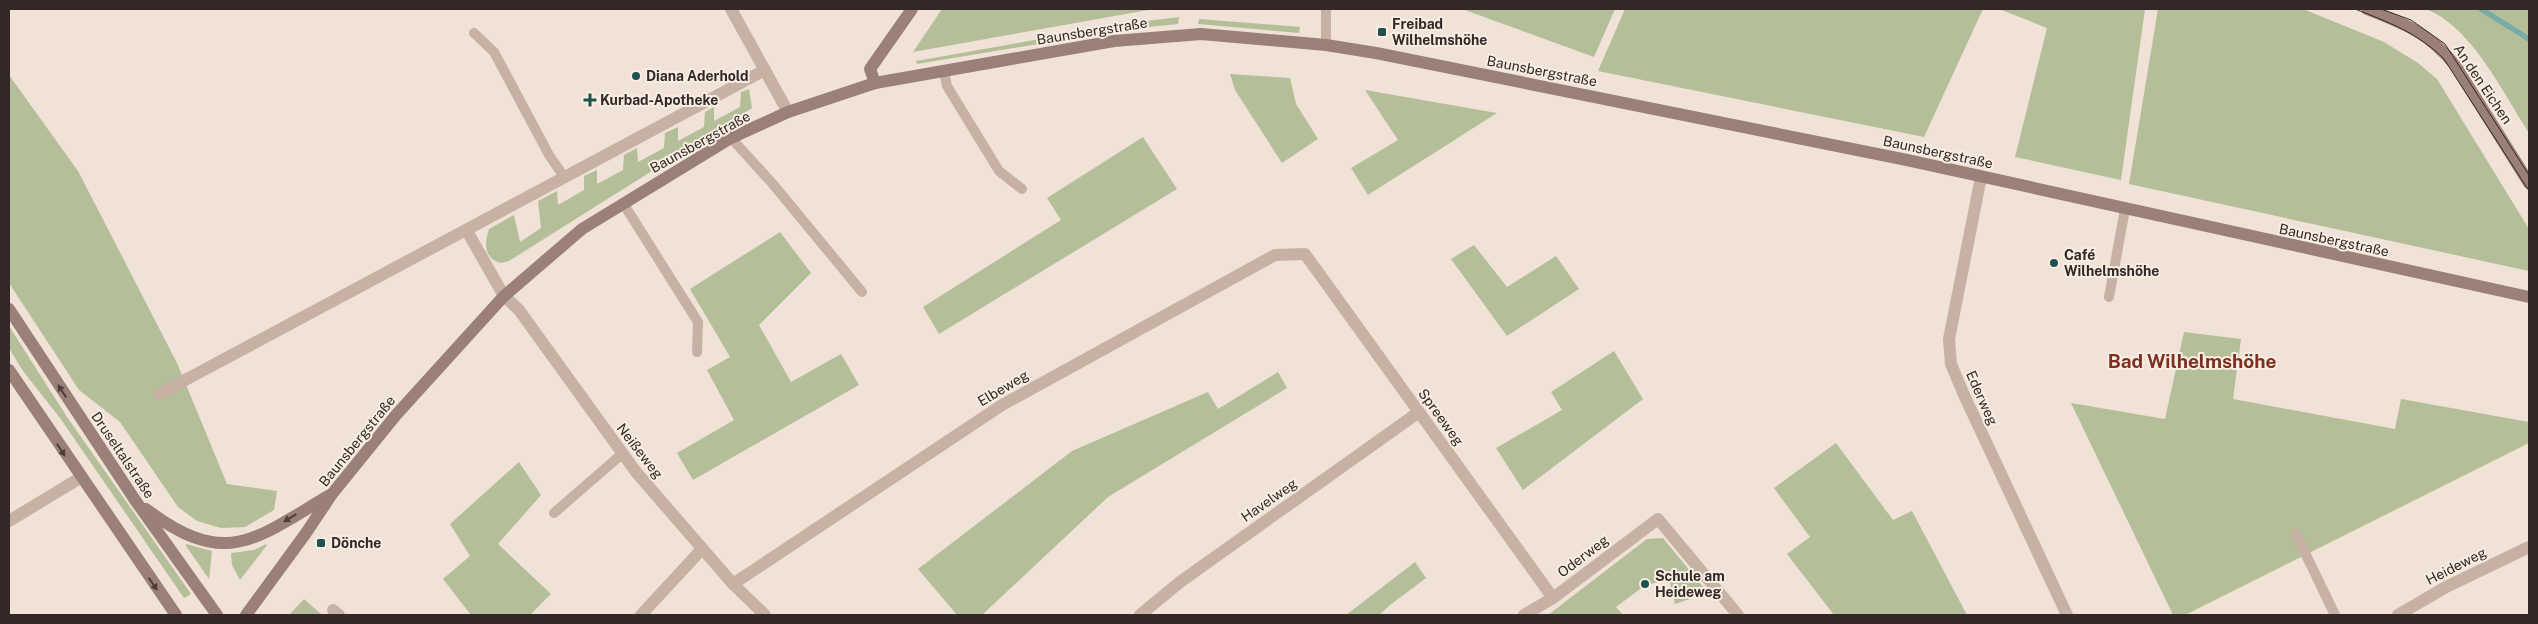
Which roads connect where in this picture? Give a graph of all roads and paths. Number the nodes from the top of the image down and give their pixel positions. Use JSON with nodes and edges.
{"nodes":[{"id":1,"x":731,"y":9,"type":"edge"},
{"id":2,"x":912,"y":9,"type":"edge"},
{"id":3,"x":1326,"y":9,"type":"edge"},
{"id":4,"x":2367,"y":9,"type":"edge"},
{"id":5,"x":474,"y":33,"type":"dead end"},
{"id":6,"x":1326,"y":45,"type":"junction"},
{"id":7,"x":765,"y":70,"type":"junction"},
{"id":8,"x":944,"y":71,"type":"junction"},
{"id":9,"x":875,"y":83,"type":"junction"},
{"id":10,"x":788,"y":112,"type":"junction"},
{"id":11,"x":731,"y":138,"type":"junction"},
{"id":12,"x":1981,"y":177,"type":"junction"},
{"id":13,"x":565,"y":178,"type":"junction"},
{"id":14,"x":2529,"y":183,"type":"edge"},
{"id":15,"x":1022,"y":190,"type":"dead end"},
{"id":16,"x":623,"y":203,"type":"junction"},
{"id":17,"x":2125,"y":209,"type":"junction"},
{"id":18,"x":466,"y":231,"type":"junction"},
{"id":19,"x":1305,"y":254,"type":"joint"},
{"id":20,"x":862,"y":292,"type":"dead end"},
{"id":21,"x":504,"y":296,"type":"junction"},
{"id":22,"x":2109,"y":297,"type":"dead end"},
{"id":23,"x":2529,"y":297,"type":"edge"},
{"id":24,"x":9,"y":309,"type":"edge"},
{"id":25,"x":697,"y":352,"type":"dead end"},
{"id":26,"x":9,"y":370,"type":"edge"},
{"id":27,"x":159,"y":394,"type":"dead end"},
{"id":28,"x":1418,"y":412,"type":"junction"},
{"id":29,"x":622,"y":454,"type":"junction"},
{"id":30,"x":80,"y":478,"type":"junction"},
{"id":31,"x":332,"y":494,"type":"junction"},
{"id":32,"x":135,"y":500,"type":"junction"},
{"id":33,"x":554,"y":512,"type":"dead end"},
{"id":34,"x":9,"y":521,"type":"edge"},
{"id":35,"x":2296,"y":534,"type":"dead end"},
{"id":36,"x":2529,"y":547,"type":"edge"},
{"id":37,"x":702,"y":549,"type":"junction"},
{"id":38,"x":733,"y":584,"type":"junction"},
{"id":39,"x":1553,"y":598,"type":"junction"},
{"id":40,"x":176,"y":615,"type":"edge"},
{"id":41,"x":217,"y":615,"type":"edge"},
{"id":42,"x":246,"y":615,"type":"edge"},
{"id":43,"x":641,"y":615,"type":"edge"},
{"id":44,"x":765,"y":615,"type":"edge"},
{"id":45,"x":1140,"y":615,"type":"edge"},
{"id":46,"x":1524,"y":615,"type":"edge"},
{"id":47,"x":1738,"y":615,"type":"edge"},
{"id":48,"x":2067,"y":615,"type":"edge"},
{"id":49,"x":2335,"y":615,"type":"edge"},
{"id":50,"x":2398,"y":615,"type":"edge"}],
"edges":[{"from":1,"to":7,"type":"street"},
{"from":2,"to":9,"type":"main road"},
{"from":3,"to":6,"type":"lane"},
{"from":4,"to":14,"type":"main road","name":"An den Eichen"},
{"from":5,"to":13,"type":"lane"},
{"from":6,"to":8,"type":"main road","name":"Baunsbergstraße"},
{"from":6,"to":12,"type":"main road","name":"Baunsbergstraße"},
{"from":7,"to":10,"type":"street"},
{"from":7,"to":13,"type":"street"},
{"from":8,"to":9,"type":"main road","name":"Baunsbergstraße"},
{"from":8,"to":15,"type":"lane"},
{"from":9,"to":10,"type":"main road","name":"Baunsbergstraße"},
{"from":10,"to":11,"type":"main road","name":"Baunsbergstraße"},
{"from":11,"to":16,"type":"main road","name":"Baunsbergstraße"},
{"from":11,"to":20,"type":"lane"},
{"from":12,"to":17,"type":"main road","name":"Baunsbergstraße"},
{"from":12,"to":48,"type":"street","name":"Ederweg"},
{"from":13,"to":18,"type":"street"},
{"from":16,"to":21,"type":"main road","name":"Baunsbergstraße"},
{"from":16,"to":25,"type":"lane"},
{"from":17,"to":22,"type":"lane"},
{"from":17,"to":23,"type":"main road","name":"Baunsbergstraße"},
{"from":18,"to":21,"type":"street"},
{"from":18,"to":27,"type":"street"},
{"from":19,"to":28,"type":"street","name":"Spreeweg"},
{"from":19,"to":38,"type":"street","name":"Elbeweg"},
{"from":21,"to":29,"type":"street","name":"Neißeweg"},
{"from":21,"to":31,"type":"main road","name":"Baunsbergstraße"},
{"from":32,"to":24,"type":"main road","name":"Druseltalstraße","one_way":true},
{"from":26,"to":30,"type":"main road","one_way":true},
{"from":28,"to":39,"type":"street","name":"Spreeweg"},
{"from":28,"to":45,"type":"street","name":"Havelweg"},
{"from":29,"to":33,"type":"lane"},
{"from":29,"to":37,"type":"street","name":"Neißeweg"},
{"from":30,"to":34,"type":"street"},
{"from":30,"to":40,"type":"main road","one_way":true},
{"from":31,"to":32,"type":"main road","one_way":true},
{"from":31,"to":42,"type":"main road","name":"Baunsbergstraße"},
{"from":32,"to":41,"type":"main road","name":"Druseltalstraße"},
{"from":35,"to":49,"type":"lane"},
{"from":36,"to":50,"type":"street","name":"Heideweg"},
{"from":37,"to":38,"type":"street","name":"Neißeweg"},
{"from":37,"to":43,"type":"street"},
{"from":38,"to":44,"type":"street","name":"Neißeweg"},
{"from":39,"to":46,"type":"street","name":"Oderweg"},
{"from":39,"to":47,"type":"street","name":"Oderweg"}]}
